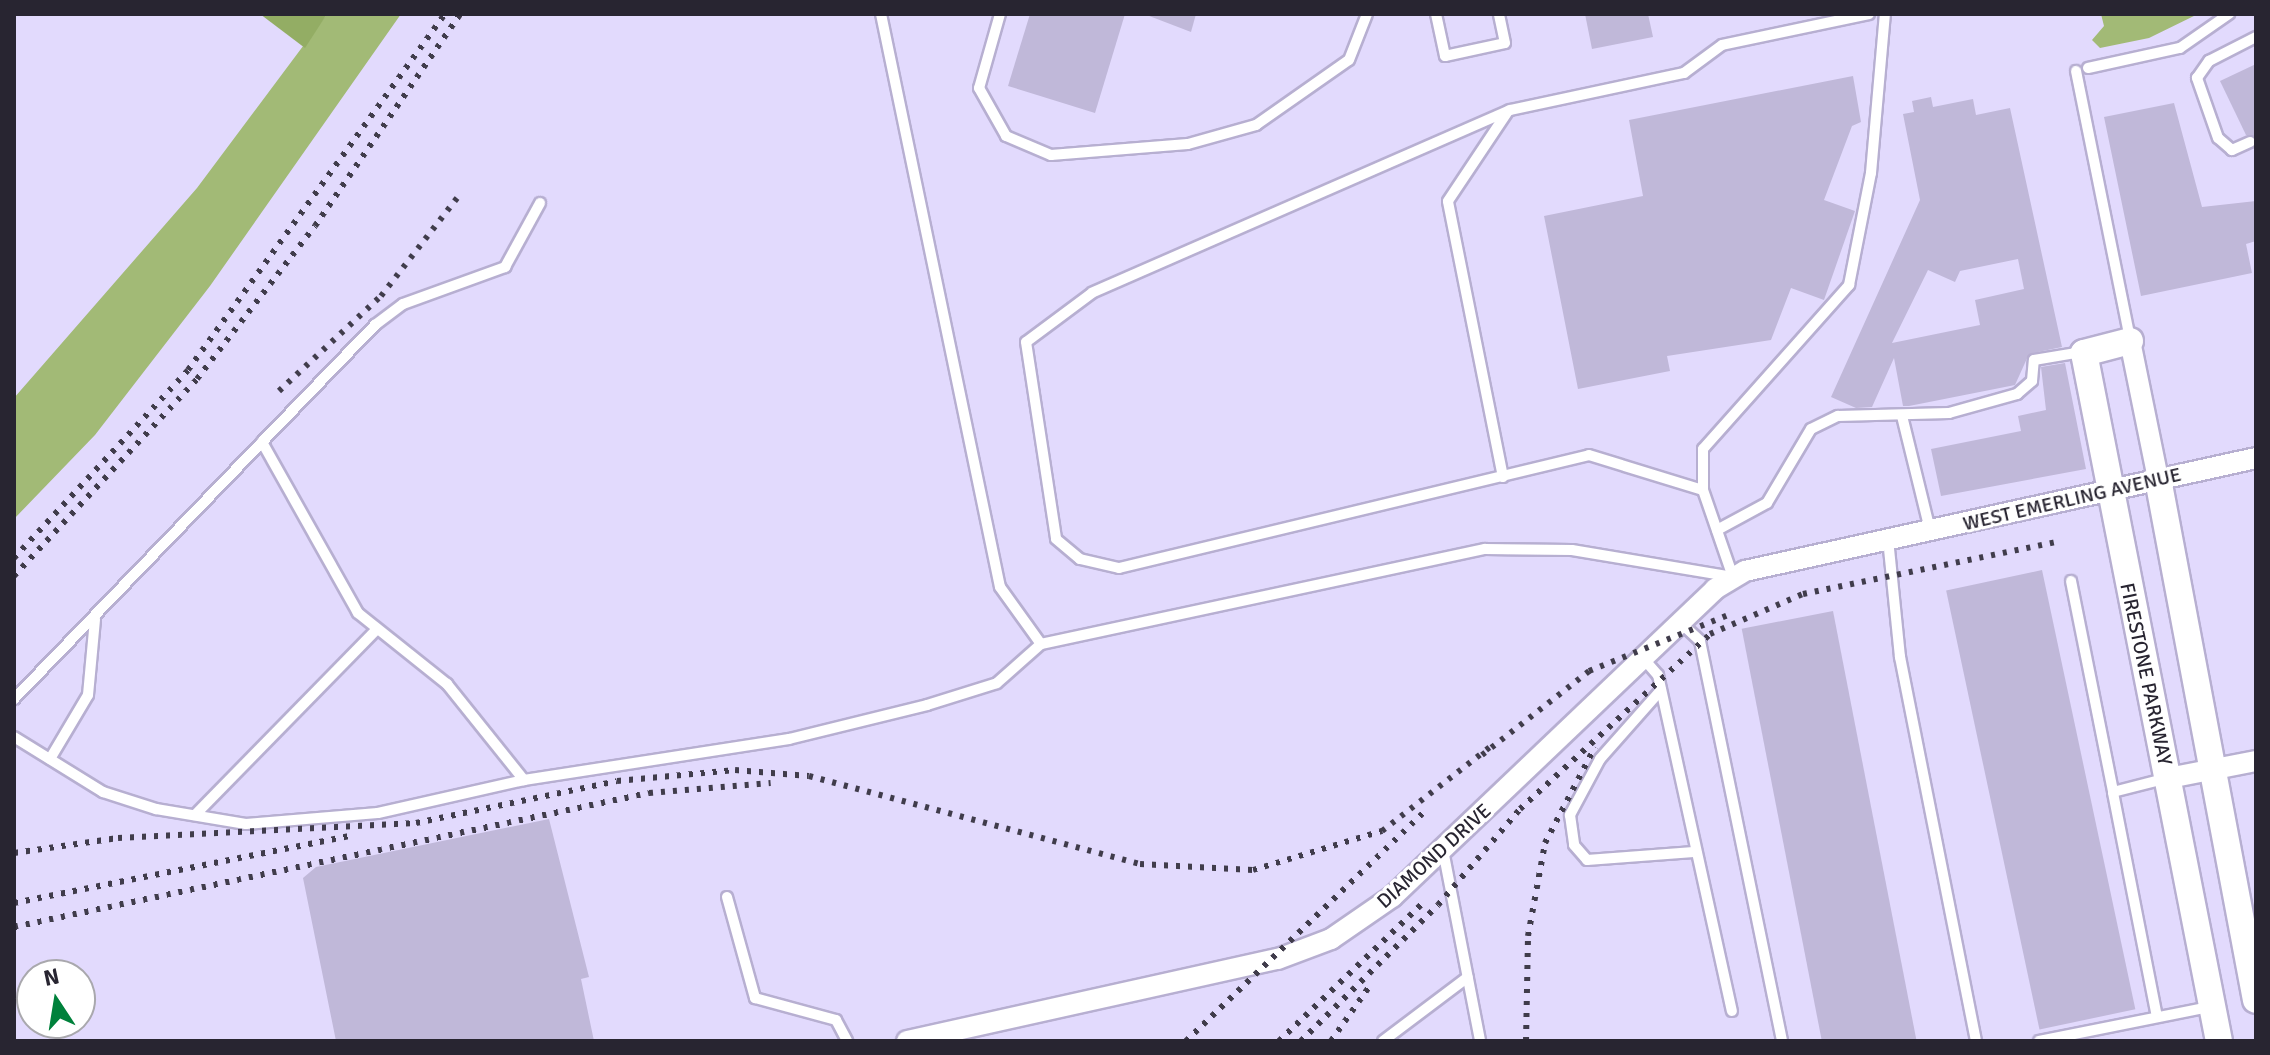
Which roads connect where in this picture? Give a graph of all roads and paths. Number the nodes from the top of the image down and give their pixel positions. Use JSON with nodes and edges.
{"nodes":[{"id":1,"x":881,"y":14,"type":"edge"},
{"id":2,"x":1000,"y":14,"type":"edge"},
{"id":3,"x":1367,"y":14,"type":"edge"},
{"id":4,"x":1436,"y":14,"type":"edge"},
{"id":5,"x":1499,"y":14,"type":"edge"},
{"id":6,"x":1869,"y":14,"type":"edge"},
{"id":7,"x":1885,"y":14,"type":"edge"},
{"id":8,"x":2229,"y":14,"type":"edge"},
{"id":9,"x":2256,"y":37,"type":"edge"},
{"id":10,"x":2088,"y":68,"type":"dead end"},
{"id":11,"x":2076,"y":71,"type":"dead end"},
{"id":12,"x":1510,"y":110,"type":"junction"},
{"id":13,"x":2250,"y":142,"type":"dead end"},
{"id":14,"x":540,"y":203,"type":"dead end"},
{"id":15,"x":2130,"y":341,"type":"junction"},
{"id":16,"x":2084,"y":353,"type":"junction"},
{"id":17,"x":1902,"y":416,"type":"junction"},
{"id":18,"x":262,"y":442,"type":"junction"},
{"id":19,"x":2256,"y":458,"type":"edge"},
{"id":20,"x":1503,"y":477,"type":"junction"},
{"id":21,"x":2158,"y":479,"type":"junction"},
{"id":22,"x":1703,"y":490,"type":"junction"},
{"id":23,"x":2108,"y":491,"type":"junction"},
{"id":24,"x":1717,"y":530,"type":"junction"},
{"id":25,"x":1930,"y":530,"type":"junction"},
{"id":26,"x":1888,"y":539,"type":"junction"},
{"id":27,"x":1733,"y":577,"type":"junction"},
{"id":28,"x":2071,"y":581,"type":"dead end"},
{"id":29,"x":95,"y":619,"type":"junction"},
{"id":30,"x":1681,"y":623,"type":"junction"},
{"id":31,"x":375,"y":631,"type":"junction"},
{"id":32,"x":1041,"y":644,"type":"junction"},
{"id":33,"x":1643,"y":658,"type":"junction"},
{"id":34,"x":1661,"y":690,"type":"junction"},
{"id":35,"x":14,"y":699,"type":"edge"},
{"id":36,"x":14,"y":737,"type":"edge"},
{"id":37,"x":50,"y":759,"type":"junction"},
{"id":38,"x":2256,"y":761,"type":"edge"},
{"id":39,"x":2217,"y":769,"type":"junction"},
{"id":40,"x":2169,"y":778,"type":"junction"},
{"id":41,"x":524,"y":780,"type":"junction"},
{"id":42,"x":2113,"y":792,"type":"junction"},
{"id":43,"x":195,"y":815,"type":"junction"},
{"id":44,"x":1443,"y":850,"type":"junction"},
{"id":45,"x":1694,"y":852,"type":"junction"},
{"id":46,"x":727,"y":897,"type":"dead end"},
{"id":47,"x":2248,"y":909,"type":"edge"},
{"id":48,"x":1468,"y":977,"type":"junction"},
{"id":49,"x":2256,"y":1000,"type":"edge"},
{"id":50,"x":2212,"y":1006,"type":"junction"},
{"id":51,"x":1732,"y":1011,"type":"dead end"},
{"id":52,"x":2157,"y":1017,"type":"junction"},
{"id":53,"x":847,"y":1041,"type":"edge"},
{"id":54,"x":907,"y":1041,"type":"edge"},
{"id":55,"x":1383,"y":1041,"type":"edge"},
{"id":56,"x":1480,"y":1041,"type":"edge"},
{"id":57,"x":1782,"y":1041,"type":"edge"},
{"id":58,"x":1976,"y":1041,"type":"edge"},
{"id":59,"x":2039,"y":1041,"type":"edge"},
{"id":60,"x":2219,"y":1041,"type":"edge"}],
"edges":[{"from":1,"to":32,"type":"lane"},
{"from":2,"to":3,"type":"lane"},
{"from":4,"to":5,"type":"lane"},
{"from":6,"to":12,"type":"lane"},
{"from":7,"to":22,"type":"lane"},
{"from":8,"to":10,"type":"lane"},
{"from":9,"to":13,"type":"lane"},
{"from":11,"to":15,"type":"lane"},
{"from":12,"to":20,"type":"lane"},
{"from":12,"to":20,"type":"lane"},
{"from":14,"to":18,"type":"lane"},
{"from":15,"to":16,"type":"street"},
{"from":15,"to":21,"type":"street"},
{"from":16,"to":17,"type":"lane"},
{"from":16,"to":23,"type":"street","name":"FIRESTONE PARKWAY"},
{"from":17,"to":24,"type":"lane"},
{"from":17,"to":25,"type":"lane"},
{"from":18,"to":29,"type":"lane"},
{"from":18,"to":31,"type":"lane"},
{"from":19,"to":21,"type":"street","name":"WEST EMERLING AVENUE"},
{"from":20,"to":22,"type":"lane"},
{"from":21,"to":23,"type":"street","name":"WEST EMERLING AVENUE"},
{"from":21,"to":39,"type":"street"},
{"from":22,"to":24,"type":"lane"},
{"from":23,"to":25,"type":"street","name":"WEST EMERLING AVENUE"},
{"from":23,"to":40,"type":"street","name":"FIRESTONE PARKWAY"},
{"from":24,"to":27,"type":"lane"},
{"from":25,"to":26,"type":"street","name":"WEST EMERLING AVENUE"},
{"from":26,"to":27,"type":"street","name":"DIAMOND DRIVE"},
{"from":26,"to":58,"type":"lane"},
{"from":27,"to":30,"type":"street","name":"DIAMOND DRIVE"},
{"from":27,"to":32,"type":"lane"},
{"from":28,"to":42,"type":"lane"},
{"from":29,"to":35,"type":"lane"},
{"from":29,"to":37,"type":"lane"},
{"from":30,"to":33,"type":"street","name":"DIAMOND DRIVE"},
{"from":30,"to":57,"type":"lane"},
{"from":31,"to":41,"type":"lane"},
{"from":31,"to":43,"type":"lane"},
{"from":32,"to":41,"type":"lane"},
{"from":33,"to":34,"type":"lane"},
{"from":33,"to":44,"type":"street","name":"DIAMOND DRIVE"},
{"from":34,"to":45,"type":"lane"},
{"from":34,"to":45,"type":"lane"},
{"from":36,"to":37,"type":"lane"},
{"from":37,"to":43,"type":"lane"},
{"from":38,"to":39,"type":"street"},
{"from":39,"to":40,"type":"street"},
{"from":39,"to":47,"type":"street"},
{"from":40,"to":42,"type":"lane"},
{"from":40,"to":50,"type":"street","name":"FIRESTONE PARKWAY"},
{"from":41,"to":43,"type":"lane"},
{"from":42,"to":52,"type":"lane"},
{"from":44,"to":48,"type":"lane"},
{"from":44,"to":54,"type":"street","name":"DIAMOND DRIVE"},
{"from":45,"to":51,"type":"lane"},
{"from":46,"to":53,"type":"lane"},
{"from":47,"to":49,"type":"street"},
{"from":48,"to":55,"type":"lane"},
{"from":48,"to":56,"type":"lane"},
{"from":50,"to":52,"type":"lane"},
{"from":50,"to":60,"type":"street","name":"FIRESTONE PARKWAY"},
{"from":52,"to":59,"type":"lane"}]}
